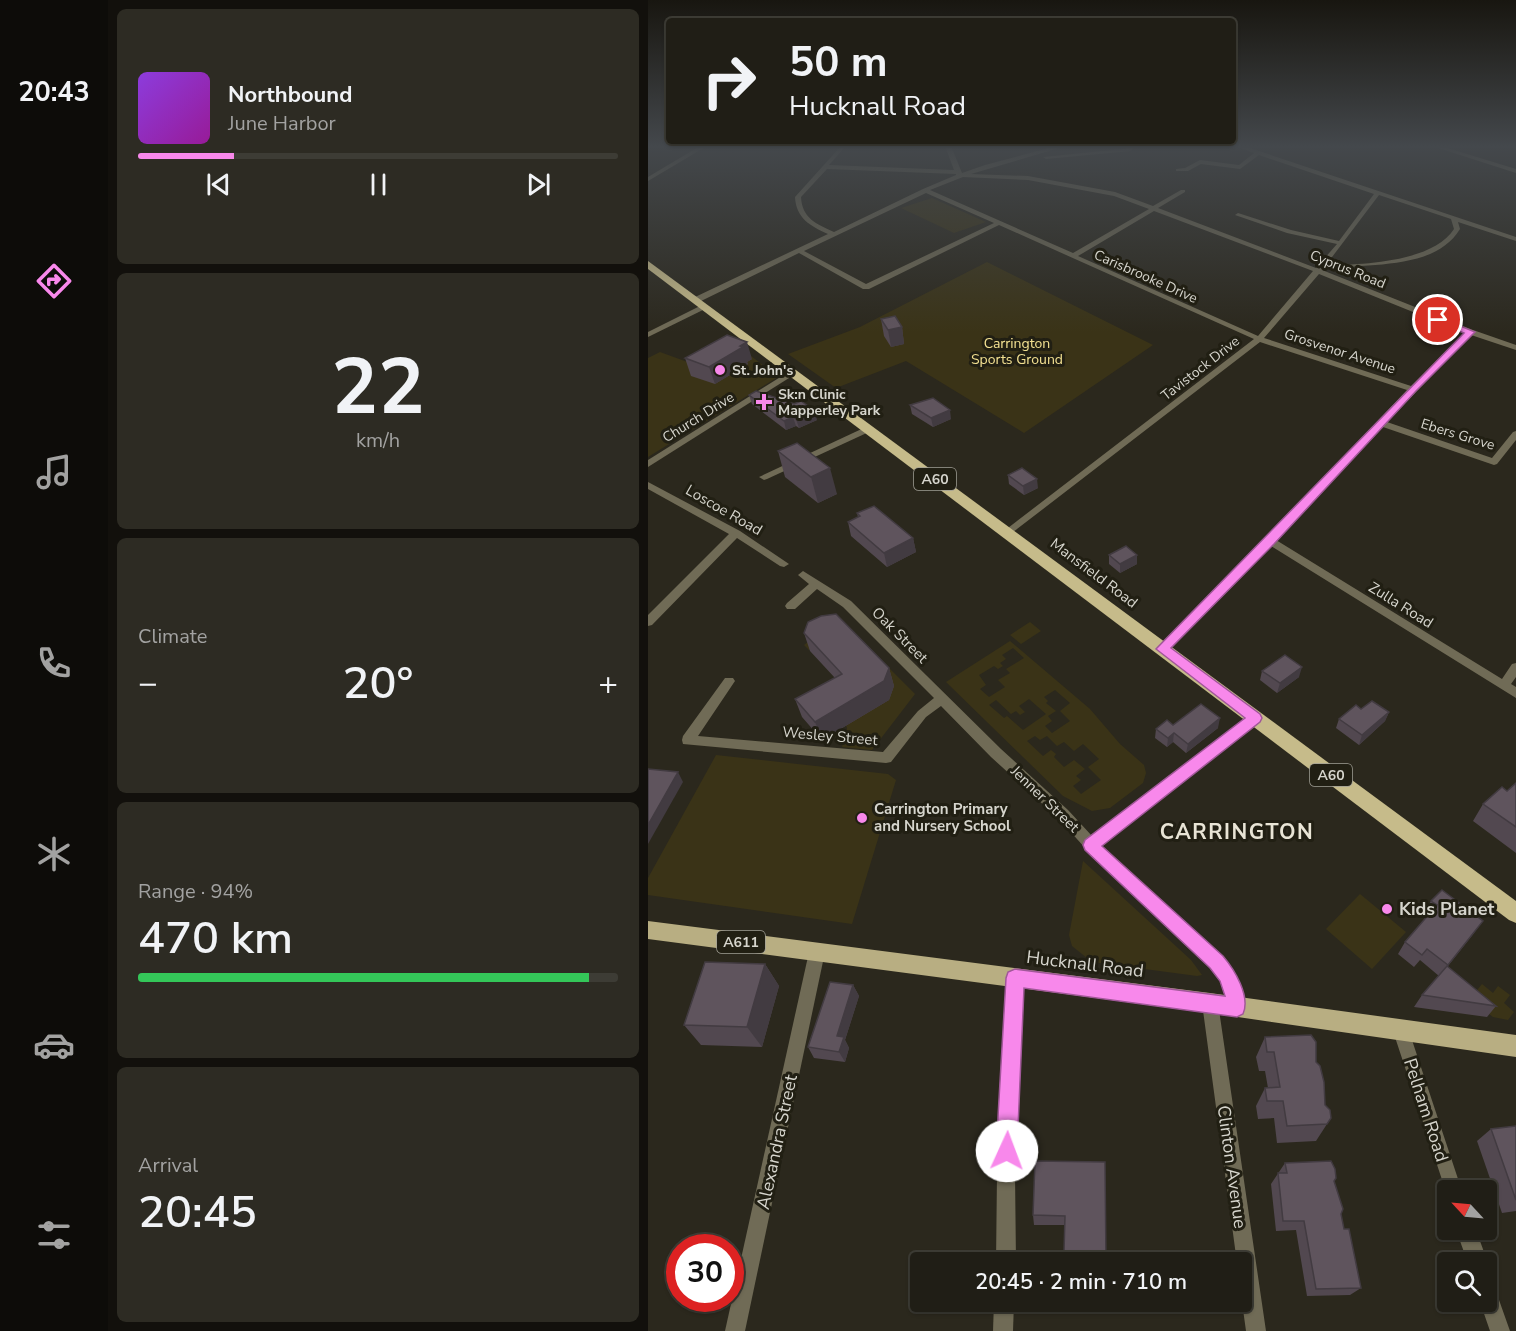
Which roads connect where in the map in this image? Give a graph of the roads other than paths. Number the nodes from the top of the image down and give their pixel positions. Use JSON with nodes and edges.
{"nodes":[{"id":1,"x":799,"y":208,"type":"edge"},
{"id":2,"x":887,"y":208,"type":"edge"},
{"id":3,"x":967,"y":208,"type":"edge"},
{"id":4,"x":1155,"y":208,"type":"joint"},
{"id":5,"x":1367,"y":208,"type":"edge"},
{"id":6,"x":1421,"y":208,"type":"edge"},
{"id":7,"x":1238,"y":215,"type":"dead end"},
{"id":8,"x":1454,"y":220,"type":"junction"},
{"id":9,"x":999,"y":222,"type":"junction"},
{"id":10,"x":833,"y":234,"type":"junction"},
{"id":11,"x":1516,"y":239,"type":"edge"},
{"id":12,"x":1341,"y":243,"type":"junction"},
{"id":13,"x":800,"y":251,"type":"junction"},
{"id":14,"x":1073,"y":256,"type":"junction"},
{"id":15,"x":648,"y":264,"type":"edge"},
{"id":16,"x":1318,"y":269,"type":"junction"},
{"id":17,"x":700,"y":303,"type":"junction"},
{"id":18,"x":1470,"y":332,"type":"junction"},
{"id":19,"x":648,"y":335,"type":"edge"},
{"id":20,"x":1258,"y":339,"type":"junction"},
{"id":21,"x":1516,"y":348,"type":"edge"},
{"id":22,"x":793,"y":373,"type":"junction"},
{"id":23,"x":1413,"y":389,"type":"junction"},
{"id":24,"x":1381,"y":423,"type":"junction"},
{"id":25,"x":868,"y":429,"type":"junction"},
{"id":26,"x":1516,"y":434,"type":"edge"},
{"id":27,"x":648,"y":464,"type":"edge"},
{"id":28,"x":764,"y":477,"type":"dead end"},
{"id":29,"x":648,"y":485,"type":"edge"},
{"id":30,"x":736,"y":533,"type":"junction"},
{"id":31,"x":1008,"y":533,"type":"junction"},
{"id":32,"x":1270,"y":541,"type":"junction"},
{"id":33,"x":783,"y":564,"type":"dead end"},
{"id":34,"x":803,"y":575,"type":"dead end"},
{"id":35,"x":816,"y":584,"type":"junction"},
{"id":36,"x":791,"y":606,"type":"dead end"},
{"id":37,"x":648,"y":622,"type":"edge"},
{"id":38,"x":1163,"y":649,"type":"junction"},
{"id":39,"x":1516,"y":667,"type":"edge"},
{"id":40,"x":729,"y":681,"type":"dead end"},
{"id":41,"x":1504,"y":686,"type":"junction"},
{"id":42,"x":1516,"y":693,"type":"edge"},
{"id":43,"x":943,"y":698,"type":"junction"},
{"id":44,"x":1255,"y":718,"type":"junction"},
{"id":45,"x":1091,"y":845,"type":"junction"},
{"id":46,"x":1516,"y":913,"type":"edge"},
{"id":47,"x":648,"y":930,"type":"edge"},
{"id":48,"x":817,"y":952,"type":"junction"},
{"id":49,"x":1015,"y":978,"type":"junction"},
{"id":50,"x":1209,"y":1003,"type":"junction"},
{"id":51,"x":1237,"y":1007,"type":"junction"},
{"id":52,"x":1400,"y":1028,"type":"junction"},
{"id":53,"x":1516,"y":1046,"type":"edge"},
{"id":54,"x":1449,"y":1180,"type":"edge"},
{"id":55,"x":1006,"y":1252,"type":"edge"},
{"id":56,"x":1004,"y":1312,"type":"edge"},
{"id":57,"x":1494,"y":1312,"type":"edge"},
{"id":58,"x":735,"y":1331,"type":"edge"},
{"id":59,"x":1003,"y":1331,"type":"edge"},
{"id":60,"x":1256,"y":1331,"type":"edge"},
{"id":61,"x":1500,"y":1331,"type":"edge"}],
"edges":[{"from":1,"to":10,"type":"street"},
{"from":2,"to":10,"type":"street"},
{"from":3,"to":9,"type":"street","name":"Carisbrooke Drive"},
{"from":4,"to":14,"type":"street"},
{"from":4,"to":16,"type":"street","name":"Cyprus Road"},
{"from":5,"to":12,"type":"street","name":"Tavistock Drive"},
{"from":6,"to":8,"type":"street"},
{"from":7,"to":12,"type":"street"},
{"from":8,"to":11,"type":"street"},
{"from":8,"to":16,"type":"street"},
{"from":9,"to":13,"type":"street"},
{"from":9,"to":14,"type":"street","name":"Carisbrooke Drive"},
{"from":10,"to":13,"type":"street"},
{"from":12,"to":16,"type":"street","name":"Tavistock Drive"},
{"from":13,"to":17,"type":"street"},
{"from":14,"to":20,"type":"street","name":"Carisbrooke Drive"},
{"from":15,"to":17,"type":"highway","name":"Mansfield Road","number":"A60"},
{"from":16,"to":18,"type":"street","name":"Cyprus Road"},
{"from":16,"to":20,"type":"street","name":"Tavistock Drive"},
{"from":17,"to":19,"type":"street"},
{"from":17,"to":22,"type":"highway","name":"Mansfield Road","number":"A60"},
{"from":18,"to":21,"type":"street","name":"Cyprus Road"},
{"from":18,"to":23,"type":"street"},
{"from":20,"to":23,"type":"street","name":"Grosvenor Avenue"},
{"from":20,"to":31,"type":"street","name":"Tavistock Drive"},
{"from":22,"to":25,"type":"highway","name":"Mansfield Road","number":"A60"},
{"from":22,"to":27,"type":"street","name":"Church Drive"},
{"from":23,"to":24,"type":"street"},
{"from":24,"to":26,"type":"street","name":"Ebers Grove"},
{"from":24,"to":32,"type":"street"},
{"from":25,"to":28,"type":"street"},
{"from":25,"to":31,"type":"highway","name":"Mansfield Road","number":"A60"},
{"from":29,"to":30,"type":"street","name":"Loscoe Road"},
{"from":30,"to":33,"type":"street","name":"Loscoe Road"},
{"from":30,"to":37,"type":"street"},
{"from":31,"to":38,"type":"highway","name":"Mansfield Road","number":"A60"},
{"from":32,"to":38,"type":"street"},
{"from":32,"to":41,"type":"street","name":"Zulla Road"},
{"from":34,"to":35,"type":"street"},
{"from":35,"to":36,"type":"street"},
{"from":35,"to":43,"type":"street","name":"Oak Street"},
{"from":38,"to":44,"type":"highway","name":"Mansfield Road","number":"A60"},
{"from":39,"to":41,"type":"street"},
{"from":40,"to":43,"type":"street","name":"Wesley Street"},
{"from":41,"to":42,"type":"street","name":"Zulla Road"},
{"from":43,"to":45,"type":"street","name":"Jenner Street"},
{"from":44,"to":45,"type":"street"},
{"from":44,"to":46,"type":"highway","name":"Mansfield Road","number":"A60"},
{"from":45,"to":51,"type":"street","name":"Jenner Street"},
{"from":47,"to":48,"type":"main road","name":"Hucknall Road","number":"A611"},
{"from":48,"to":49,"type":"main road","name":"Hucknall Road","number":"A611"},
{"from":48,"to":58,"type":"street","name":"Alexandra Street"},
{"from":49,"to":50,"type":"main road","name":"Hucknall Road","number":"A611"},
{"from":49,"to":55,"type":"street"},
{"from":50,"to":51,"type":"main road","name":"Hucknall Road","number":"A611"},
{"from":50,"to":60,"type":"street","name":"Clinton Avenue"},
{"from":51,"to":52,"type":"main road","name":"Hucknall Road","number":"A611"},
{"from":52,"to":53,"type":"main road","name":"Hucknall Road","number":"A611"},
{"from":52,"to":54,"type":"street","name":"Pelham Road"},
{"from":56,"to":59,"type":"street"},
{"from":57,"to":61,"type":"street"}]}
